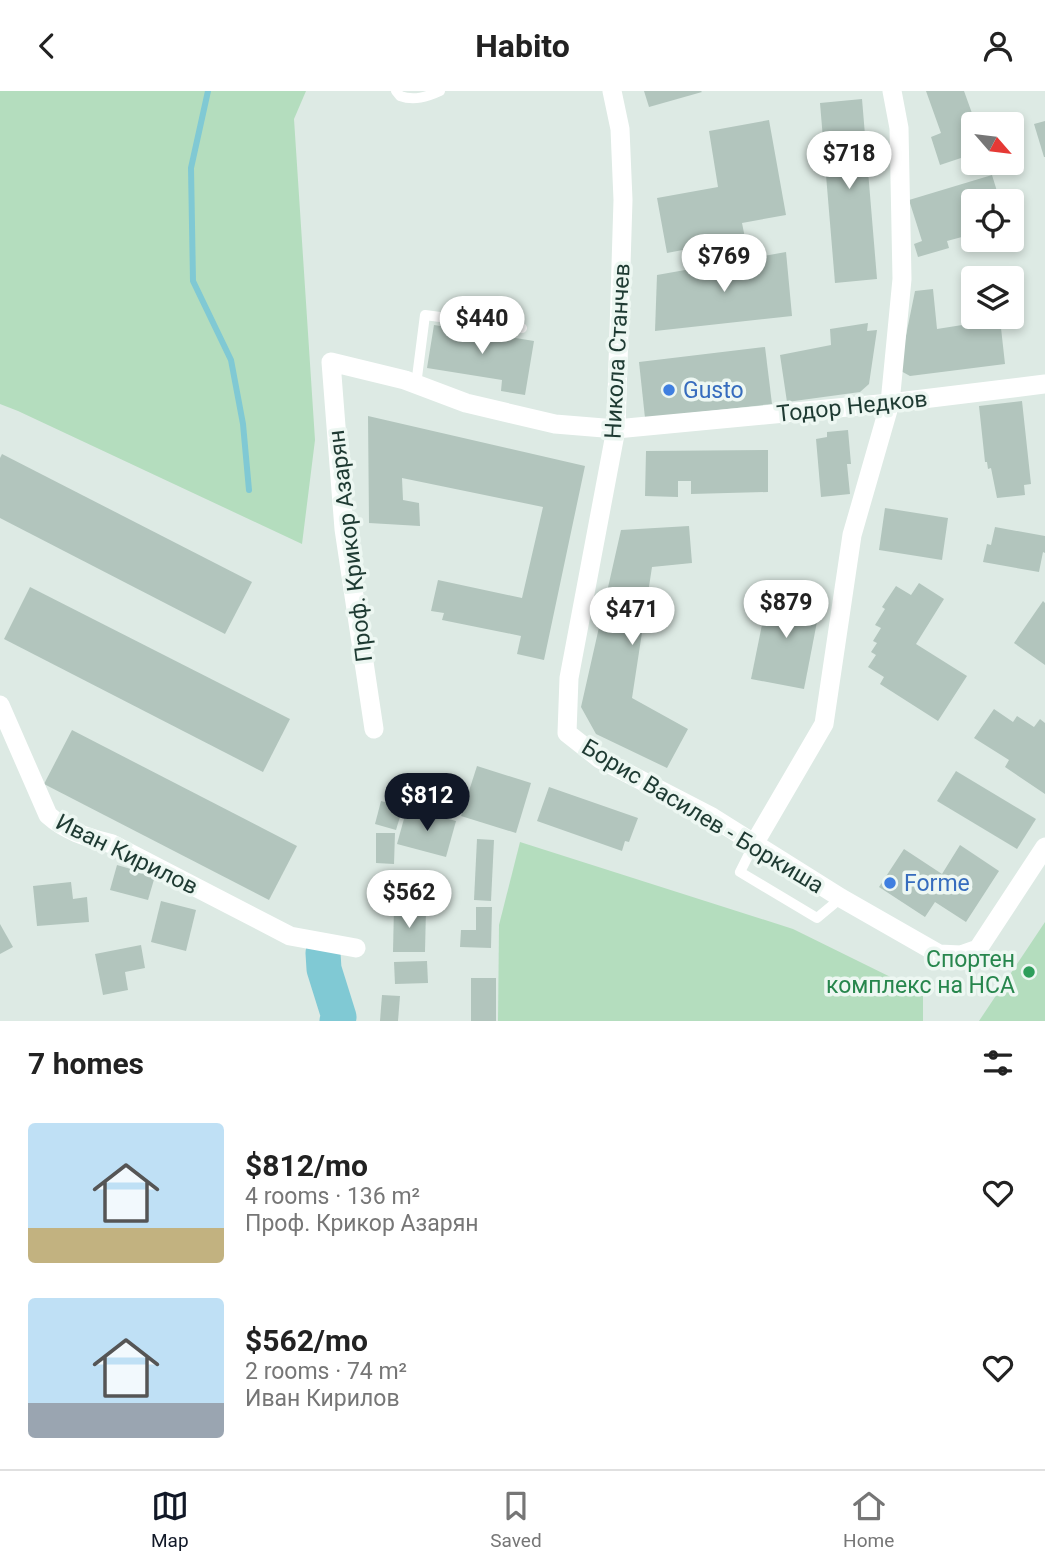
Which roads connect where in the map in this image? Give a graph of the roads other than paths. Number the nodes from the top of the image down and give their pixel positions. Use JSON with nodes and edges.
{"nodes":[{"id":1,"x":396,"y":91,"type":"edge"},
{"id":2,"x":440,"y":91,"type":"edge"},
{"id":3,"x":612,"y":91,"type":"edge"},
{"id":4,"x":892,"y":91,"type":"edge"},
{"id":5,"x":522,"y":328,"type":"dead end"},
{"id":6,"x":331,"y":362,"type":"joint"},
{"id":7,"x":1045,"y":384,"type":"edge"},
{"id":8,"x":416,"y":385,"type":"junction"},
{"id":9,"x":890,"y":403,"type":"junction"},
{"id":10,"x":616,"y":429,"type":"junction"},
{"id":11,"x":0,"y":705,"type":"edge"},
{"id":12,"x":374,"y":729,"type":"dead end"},
{"id":13,"x":566,"y":733,"type":"joint"},
{"id":14,"x":754,"y":844,"type":"junction"},
{"id":15,"x":1045,"y":847,"type":"edge"},
{"id":16,"x":841,"y":898,"type":"junction"},
{"id":17,"x":356,"y":948,"type":"dead end"}],
"edges":[{"from":1,"to":2,"type":"lane"},
{"from":3,"to":10,"type":"street","name":"Никола Станчев"},
{"from":4,"to":9,"type":"street"},
{"from":5,"to":8,"type":"lane"},
{"from":6,"to":8,"type":"street","name":"Тодор Недков"},
{"from":6,"to":12,"type":"street","name":"Проф. Крикор Азарян"},
{"from":7,"to":9,"type":"street","name":"Тодор Недков"},
{"from":8,"to":10,"type":"street","name":"Тодор Недков"},
{"from":9,"to":10,"type":"street","name":"Тодор Недков"},
{"from":9,"to":14,"type":"street"},
{"from":10,"to":13,"type":"street","name":"Никола Станчев"},
{"from":11,"to":17,"type":"street","name":"Иван Кирилов"},
{"from":13,"to":14,"type":"street","name":"Борис Василев - Боркиша"},
{"from":14,"to":16,"type":"street","name":"Борис Василев - Боркиша"},
{"from":14,"to":16,"type":"lane"},
{"from":15,"to":16,"type":"street","name":"Борис Василев - Боркиша"}]}
